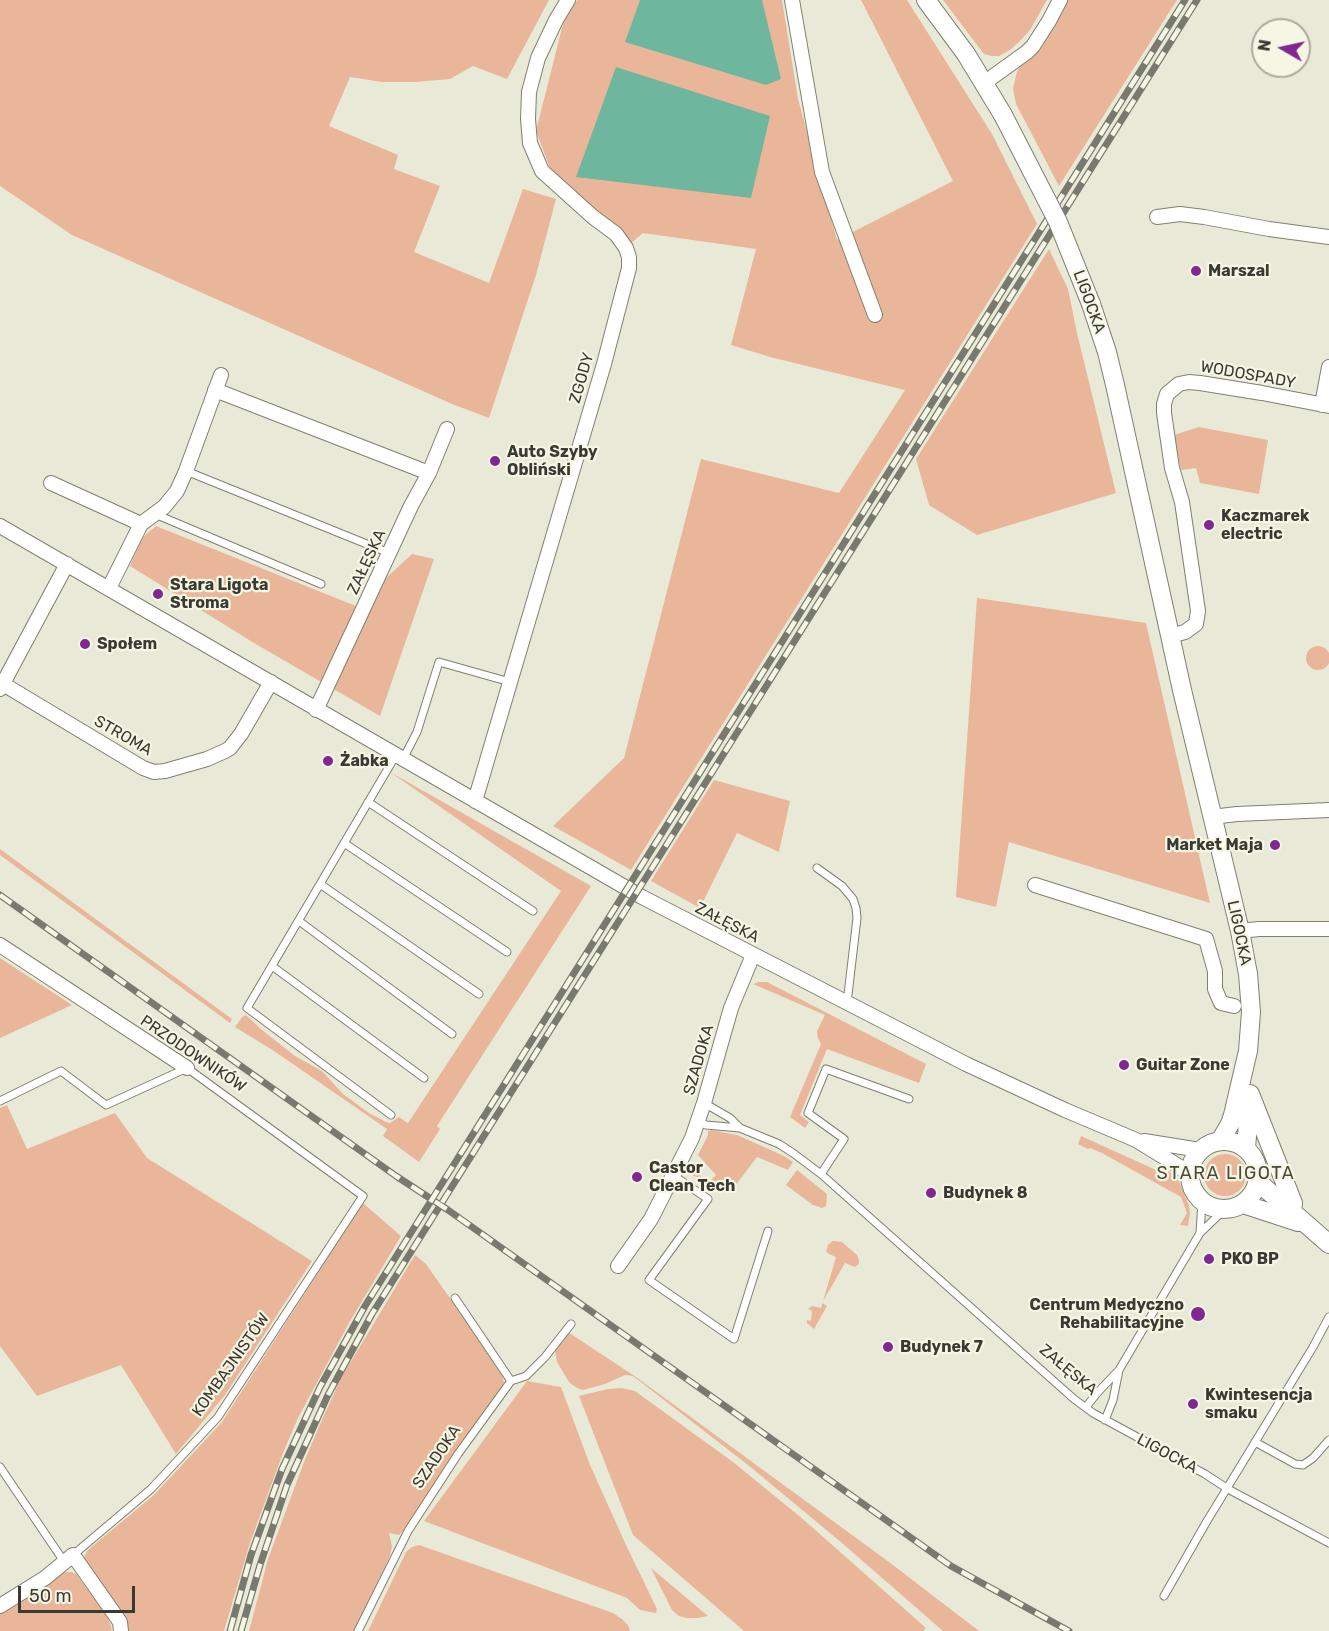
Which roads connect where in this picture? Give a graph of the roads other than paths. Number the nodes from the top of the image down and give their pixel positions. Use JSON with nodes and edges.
{"nodes":[{"id":1,"x":568,"y":0,"type":"edge"},
{"id":2,"x":792,"y":0,"type":"edge"},
{"id":3,"x":926,"y":0,"type":"edge"},
{"id":4,"x":1060,"y":0,"type":"edge"},
{"id":5,"x":984,"y":83,"type":"junction"},
{"id":6,"x":1158,"y":217,"type":"dead end"},
{"id":7,"x":1329,"y":237,"type":"edge"},
{"id":8,"x":875,"y":315,"type":"dead end"},
{"id":9,"x":1329,"y":367,"type":"edge"},
{"id":10,"x":221,"y":375,"type":"dead end"},
{"id":11,"x":215,"y":390,"type":"junction"},
{"id":12,"x":1326,"y":405,"type":"edge"},
{"id":13,"x":447,"y":429,"type":"dead end"},
{"id":14,"x":186,"y":471,"type":"junction"},
{"id":15,"x":429,"y":473,"type":"junction"},
{"id":16,"x":51,"y":483,"type":"dead end"},
{"id":17,"x":155,"y":514,"type":"junction"},
{"id":18,"x":141,"y":524,"type":"junction"},
{"id":19,"x":0,"y":526,"type":"edge"},
{"id":20,"x":389,"y":553,"type":"junction"},
{"id":21,"x":67,"y":564,"type":"junction"},
{"id":22,"x":321,"y":584,"type":"dead end"},
{"id":23,"x":109,"y":588,"type":"junction"},
{"id":24,"x":1170,"y":636,"type":"junction"},
{"id":25,"x":271,"y":682,"type":"junction"},
{"id":26,"x":510,"y":682,"type":"junction"},
{"id":27,"x":1,"y":687,"type":"edge"},
{"id":28,"x":316,"y":710,"type":"junction"},
{"id":29,"x":399,"y":757,"type":"junction"},
{"id":30,"x":475,"y":801,"type":"junction"},
{"id":31,"x":368,"y":802,"type":"junction"},
{"id":32,"x":1329,"y":810,"type":"edge"},
{"id":33,"x":1212,"y":817,"type":"junction"},
{"id":34,"x":344,"y":843,"type":"junction"},
{"id":35,"x":817,"y":868,"type":"dead end"},
{"id":36,"x":320,"y":884,"type":"junction"},
{"id":37,"x":1035,"y":885,"type":"dead end"},
{"id":38,"x":533,"y":911,"type":"dead end"},
{"id":39,"x":298,"y":921,"type":"junction"},
{"id":40,"x":1329,"y":929,"type":"edge"},
{"id":41,"x":1240,"y":931,"type":"junction"},
{"id":42,"x":0,"y":945,"type":"edge"},
{"id":43,"x":507,"y":952,"type":"dead end"},
{"id":44,"x":753,"y":955,"type":"junction"},
{"id":45,"x":272,"y":966,"type":"junction"},
{"id":46,"x":478,"y":994,"type":"dead end"},
{"id":47,"x":847,"y":1003,"type":"junction"},
{"id":48,"x":1243,"y":1006,"type":"junction"},
{"id":49,"x":452,"y":1034,"type":"dead end"},
{"id":50,"x":1248,"y":1051,"type":"junction"},
{"id":51,"x":187,"y":1068,"type":"junction"},
{"id":52,"x":424,"y":1078,"type":"dead end"},
{"id":53,"x":1250,"y":1094,"type":"junction"},
{"id":54,"x":909,"y":1099,"type":"dead end"},
{"id":55,"x":0,"y":1101,"type":"edge"},
{"id":56,"x":704,"y":1103,"type":"junction"},
{"id":57,"x":391,"y":1115,"type":"dead end"},
{"id":58,"x":698,"y":1121,"type":"junction"},
{"id":59,"x":740,"y":1128,"type":"junction"},
{"id":60,"x":1136,"y":1140,"type":"junction"},
{"id":61,"x":1220,"y":1141,"type":"junction"},
{"id":62,"x":1246,"y":1148,"type":"junction"},
{"id":63,"x":1200,"y":1150,"type":"junction"},
{"id":64,"x":821,"y":1174,"type":"junction"},
{"id":65,"x":674,"y":1176,"type":"junction"},
{"id":66,"x":1190,"y":1177,"type":"junction"},
{"id":67,"x":1258,"y":1182,"type":"junction"},
{"id":68,"x":363,"y":1196,"type":"joint"},
{"id":69,"x":1202,"y":1201,"type":"junction"},
{"id":70,"x":1234,"y":1207,"type":"junction"},
{"id":71,"x":1300,"y":1218,"type":"junction"},
{"id":72,"x":768,"y":1231,"type":"dead end"},
{"id":73,"x":1200,"y":1233,"type":"junction"},
{"id":74,"x":1329,"y":1244,"type":"edge"},
{"id":75,"x":618,"y":1266,"type":"dead end"},
{"id":76,"x":455,"y":1298,"type":"dead end"},
{"id":77,"x":1329,"y":1317,"type":"edge"},
{"id":78,"x":571,"y":1324,"type":"dead end"},
{"id":79,"x":1119,"y":1370,"type":"junction"},
{"id":80,"x":512,"y":1381,"type":"junction"},
{"id":81,"x":1086,"y":1407,"type":"junction"},
{"id":82,"x":1105,"y":1420,"type":"junction"},
{"id":83,"x":1329,"y":1440,"type":"edge"},
{"id":84,"x":1255,"y":1442,"type":"junction"},
{"id":85,"x":0,"y":1467,"type":"edge"},
{"id":86,"x":1228,"y":1488,"type":"junction"},
{"id":87,"x":1329,"y":1543,"type":"edge"},
{"id":88,"x":69,"y":1559,"type":"junction"},
{"id":89,"x":1164,"y":1596,"type":"dead end"},
{"id":90,"x":0,"y":1606,"type":"edge"},
{"id":91,"x":121,"y":1631,"type":"edge"},
{"id":92,"x":358,"y":1631,"type":"edge"}],
"edges":[{"from":1,"to":26,"type":"street","name":"ZGODY"},
{"from":2,"to":8,"type":"street"},
{"from":3,"to":5,"type":"street","name":"LIGOCKA"},
{"from":4,"to":5,"type":"street"},
{"from":5,"to":24,"type":"street","name":"LIGOCKA","bridge":true},
{"from":6,"to":7,"type":"street"},
{"from":9,"to":12,"type":"street"},
{"from":10,"to":11,"type":"street"},
{"from":11,"to":14,"type":"street"},
{"from":11,"to":15,"type":"street"},
{"from":12,"to":24,"type":"street","name":"WODOSPADY"},
{"from":13,"to":15,"type":"street","name":"ZAŁĘSKA"},
{"from":14,"to":17,"type":"street"},
{"from":14,"to":20,"type":"lane"},
{"from":15,"to":20,"type":"street","name":"ZAŁĘSKA"},
{"from":16,"to":18,"type":"street"},
{"from":17,"to":18,"type":"street"},
{"from":17,"to":22,"type":"lane"},
{"from":18,"to":23,"type":"street"},
{"from":19,"to":21,"type":"street","name":"ZAŁĘSKA"},
{"from":20,"to":28,"type":"street","name":"ZAŁĘSKA"},
{"from":21,"to":23,"type":"street","name":"ZAŁĘSKA"},
{"from":21,"to":27,"type":"street","name":"STROMA"},
{"from":23,"to":25,"type":"street","name":"ZAŁĘSKA"},
{"from":24,"to":33,"type":"street","name":"LIGOCKA"},
{"from":25,"to":27,"type":"street","name":"STROMA"},
{"from":25,"to":28,"type":"street","name":"ZAŁĘSKA"},
{"from":26,"to":29,"type":"lane"},
{"from":26,"to":30,"type":"street","name":"ZGODY"},
{"from":28,"to":29,"type":"street","name":"ZAŁĘSKA"},
{"from":29,"to":30,"type":"street","name":"ZAŁĘSKA"},
{"from":29,"to":31,"type":"lane"},
{"from":30,"to":44,"type":"street","name":"ZAŁĘSKA"},
{"from":31,"to":34,"type":"lane"},
{"from":31,"to":38,"type":"lane"},
{"from":32,"to":33,"type":"street"},
{"from":33,"to":41,"type":"street","name":"LIGOCKA"},
{"from":34,"to":36,"type":"lane"},
{"from":34,"to":43,"type":"lane"},
{"from":35,"to":47,"type":"lane"},
{"from":36,"to":39,"type":"lane"},
{"from":36,"to":46,"type":"lane"},
{"from":37,"to":48,"type":"street"},
{"from":39,"to":45,"type":"lane"},
{"from":39,"to":49,"type":"lane"},
{"from":40,"to":41,"type":"street"},
{"from":41,"to":48,"type":"street","name":"LIGOCKA"},
{"from":42,"to":51,"type":"street","name":"PRZODOWNIKÓW"},
{"from":44,"to":47,"type":"street","name":"ZAŁĘSKA"},
{"from":44,"to":56,"type":"street","name":"SZADOKA"},
{"from":45,"to":52,"type":"lane"},
{"from":45,"to":57,"type":"lane"},
{"from":47,"to":60,"type":"street","name":"ZAŁĘSKA"},
{"from":48,"to":50,"type":"street","name":"LIGOCKA"},
{"from":50,"to":53,"type":"street","name":"LIGOCKA"},
{"from":50,"to":61,"type":"street","name":"LIGOCKA"},
{"from":51,"to":55,"type":"lane"},
{"from":51,"to":68,"type":"lane","name":"PRZODOWNIKÓW"},
{"from":53,"to":62,"type":"street","name":"LIGOCKA"},
{"from":53,"to":71,"type":"street"},
{"from":54,"to":64,"type":"lane"},
{"from":56,"to":58,"type":"street","name":"SZADOKA"},
{"from":56,"to":59,"type":"lane","name":"ZAŁĘSKA"},
{"from":58,"to":59,"type":"lane"},
{"from":58,"to":65,"type":"street","name":"SZADOKA"},
{"from":59,"to":64,"type":"lane","name":"ZAŁĘSKA"},
{"from":60,"to":63,"type":"street","name":"ZAŁĘSKA"},
{"from":60,"to":66,"type":"street","name":"ZAŁĘSKA"},
{"from":61,"to":62,"type":"street"},
{"from":61,"to":63,"type":"street"},
{"from":62,"to":67,"type":"street"},
{"from":63,"to":66,"type":"street"},
{"from":64,"to":81,"type":"lane","name":"ZAŁĘSKA"},
{"from":65,"to":72,"type":"lane"},
{"from":65,"to":75,"type":"street","name":"SZADOKA"},
{"from":66,"to":69,"type":"street"},
{"from":67,"to":70,"type":"street"},
{"from":67,"to":71,"type":"street"},
{"from":68,"to":88,"type":"lane","name":"KOMBAJNISTÓW"},
{"from":69,"to":70,"type":"street"},
{"from":69,"to":73,"type":"lane"},
{"from":70,"to":71,"type":"street"},
{"from":70,"to":73,"type":"lane"},
{"from":71,"to":74,"type":"street"},
{"from":73,"to":79,"type":"lane","name":"ZAŁĘSKA"},
{"from":76,"to":80,"type":"lane"},
{"from":77,"to":84,"type":"lane"},
{"from":78,"to":80,"type":"lane","name":"SZADOKA"},
{"from":79,"to":81,"type":"lane"},
{"from":79,"to":82,"type":"lane","name":"ZAŁĘSKA"},
{"from":80,"to":92,"type":"lane","name":"SZADOKA"},
{"from":81,"to":82,"type":"lane","name":"ZAŁĘSKA"},
{"from":82,"to":86,"type":"lane","name":"LIGOCKA"},
{"from":83,"to":84,"type":"lane"},
{"from":84,"to":86,"type":"lane"},
{"from":85,"to":88,"type":"lane"},
{"from":86,"to":87,"type":"lane","name":"LIGOCKA"},
{"from":86,"to":89,"type":"lane"},
{"from":88,"to":90,"type":"street","name":"KOMBAJNISTÓW"},
{"from":88,"to":91,"type":"street"}]}
